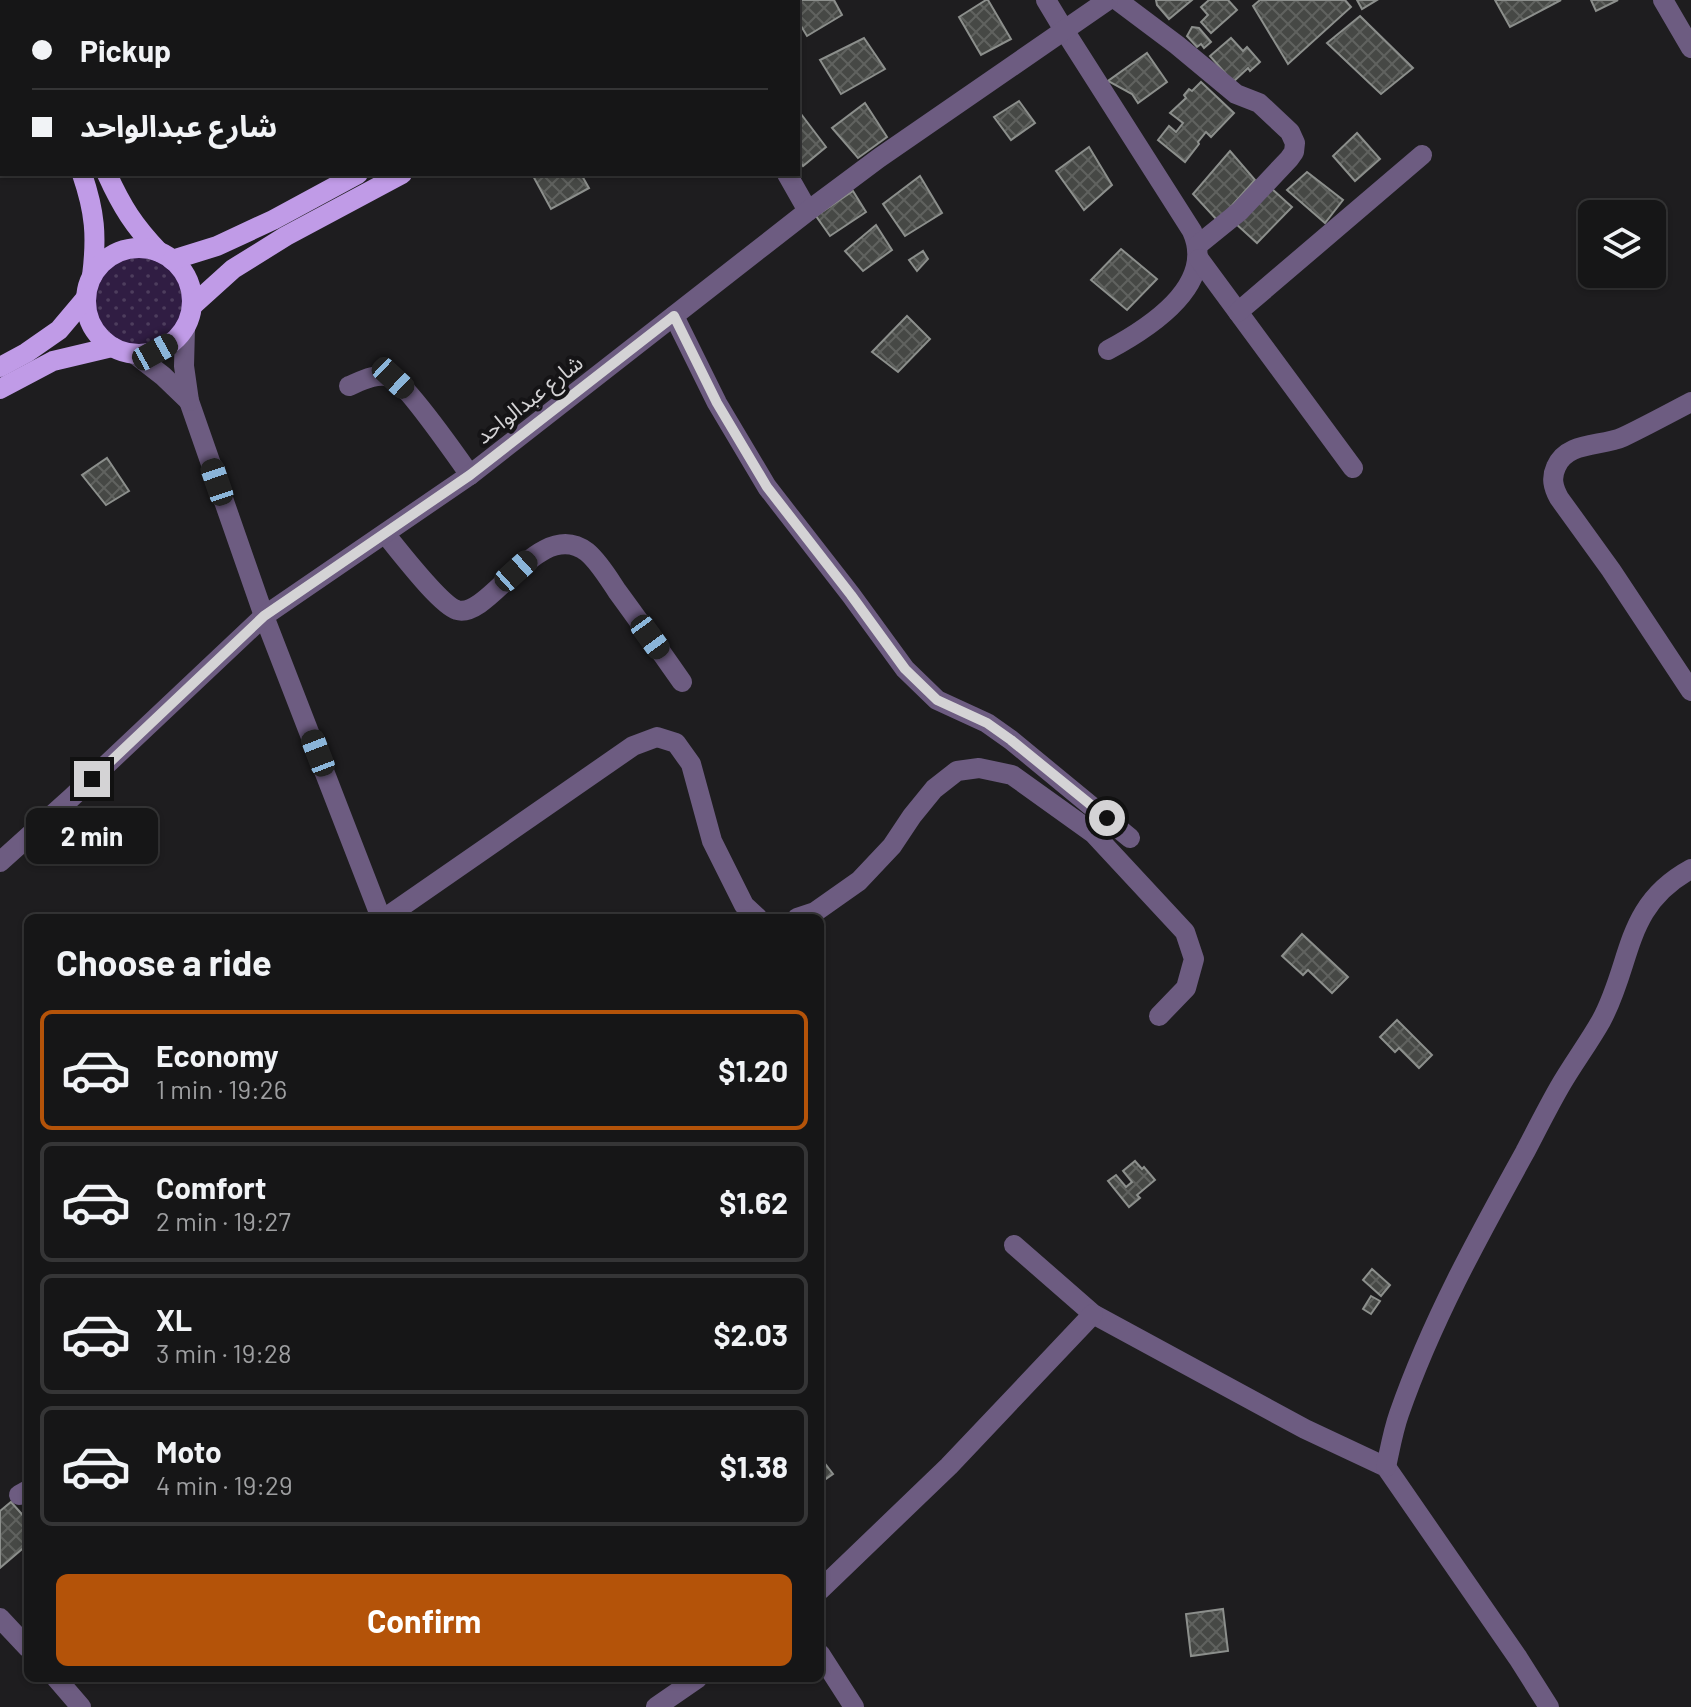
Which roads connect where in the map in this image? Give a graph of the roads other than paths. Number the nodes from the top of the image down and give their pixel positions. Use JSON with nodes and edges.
{"nodes":[{"id":1,"x":1046,"y":0,"type":"edge"},
{"id":2,"x":1108,"y":0,"type":"edge"},
{"id":3,"x":1117,"y":0,"type":"edge"},
{"id":4,"x":1663,"y":0,"type":"edge"},
{"id":5,"x":1064,"y":30,"type":"junction"},
{"id":6,"x":1691,"y":48,"type":"edge"},
{"id":7,"x":1422,"y":155,"type":"dead end"},
{"id":8,"x":83,"y":176,"type":"edge"},
{"id":9,"x":108,"y":176,"type":"edge"},
{"id":10,"x":354,"y":176,"type":"edge"},
{"id":11,"x":398,"y":176,"type":"edge"},
{"id":12,"x":788,"y":176,"type":"edge"},
{"id":13,"x":808,"y":211,"type":"junction"},
{"id":14,"x":1198,"y":252,"type":"junction"},
{"id":15,"x":165,"y":256,"type":"junction"},
{"id":16,"x":92,"y":276,"type":"junction"},
{"id":17,"x":86,"y":298,"type":"junction"},
{"id":18,"x":192,"y":306,"type":"junction"},
{"id":19,"x":1238,"y":312,"type":"junction"},
{"id":20,"x":674,"y":316,"type":"junction"},
{"id":21,"x":185,"y":328,"type":"junction"},
{"id":22,"x":112,"y":347,"type":"junction"},
{"id":23,"x":1108,"y":350,"type":"dead end"},
{"id":24,"x":136,"y":355,"type":"junction"},
{"id":25,"x":2,"y":361,"type":"edge"},
{"id":26,"x":349,"y":386,"type":"dead end"},
{"id":27,"x":0,"y":389,"type":"edge"},
{"id":28,"x":189,"y":401,"type":"junction"},
{"id":29,"x":1691,"y":402,"type":"edge"},
{"id":30,"x":1353,"y":468,"type":"dead end"},
{"id":31,"x":470,"y":475,"type":"junction"},
{"id":32,"x":385,"y":534,"type":"junction"},
{"id":33,"x":264,"y":616,"type":"junction"},
{"id":34,"x":682,"y":682,"type":"dead end"},
{"id":35,"x":1691,"y":691,"type":"edge"},
{"id":36,"x":1130,"y":838,"type":"dead end"},
{"id":37,"x":0,"y":862,"type":"edge"},
{"id":38,"x":1691,"y":869,"type":"edge"},
{"id":39,"x":381,"y":914,"type":"edge"},
{"id":40,"x":389,"y":914,"type":"edge"},
{"id":41,"x":754,"y":914,"type":"edge"},
{"id":42,"x":809,"y":914,"type":"edge"},
{"id":43,"x":1159,"y":1016,"type":"dead end"},
{"id":44,"x":1014,"y":1245,"type":"dead end"},
{"id":45,"x":1093,"y":1314,"type":"junction"},
{"id":46,"x":1386,"y":1467,"type":"junction"},
{"id":47,"x":824,"y":1586,"type":"edge"},
{"id":48,"x":0,"y":1618,"type":"edge"},
{"id":49,"x":24,"y":1644,"type":"edge"},
{"id":50,"x":824,"y":1660,"type":"edge"},
{"id":51,"x":59,"y":1682,"type":"edge"},
{"id":52,"x":692,"y":1682,"type":"edge"},
{"id":53,"x":81,"y":1707,"type":"edge"},
{"id":54,"x":656,"y":1707,"type":"edge"},
{"id":55,"x":854,"y":1707,"type":"edge"},
{"id":56,"x":1549,"y":1707,"type":"edge"}],
"edges":[{"from":1,"to":5,"type":"street"},
{"from":2,"to":5,"type":"street","name":"شارع عبدالواحد"},
{"from":3,"to":14,"type":"street"},
{"from":4,"to":6,"type":"street"},
{"from":5,"to":13,"type":"street","name":"شارع عبدالواحد"},
{"from":5,"to":14,"type":"street"},
{"from":7,"to":19,"type":"street"},
{"from":8,"to":16,"type":"main road"},
{"from":9,"to":15,"type":"main road"},
{"from":10,"to":15,"type":"main road"},
{"from":11,"to":18,"type":"main road"},
{"from":12,"to":13,"type":"street"},
{"from":13,"to":20,"type":"street","name":"شارع عبدالواحد"},
{"from":14,"to":19,"type":"street"},
{"from":14,"to":23,"type":"street"},
{"from":15,"to":16,"type":"main road"},
{"from":15,"to":18,"type":"main road"},
{"from":16,"to":17,"type":"main road"},
{"from":17,"to":22,"type":"main road"},
{"from":17,"to":25,"type":"main road"},
{"from":18,"to":21,"type":"main road"},
{"from":19,"to":30,"type":"street"},
{"from":20,"to":31,"type":"street","name":"شارع عبدالواحد"},
{"from":20,"to":36,"type":"street"},
{"from":21,"to":24,"type":"main road"},
{"from":21,"to":28,"type":"street"},
{"from":22,"to":24,"type":"main road"},
{"from":22,"to":27,"type":"main road"},
{"from":24,"to":28,"type":"street"},
{"from":26,"to":31,"type":"street"},
{"from":28,"to":33,"type":"street"},
{"from":29,"to":35,"type":"street"},
{"from":31,"to":32,"type":"street","name":"شارع عبدالواحد"},
{"from":32,"to":33,"type":"street","name":"شارع عبدالواحد"},
{"from":32,"to":34,"type":"street"},
{"from":33,"to":37,"type":"street","name":"شارع عبدالواحد"},
{"from":33,"to":39,"type":"street"},
{"from":38,"to":46,"type":"street"},
{"from":40,"to":41,"type":"street"},
{"from":42,"to":43,"type":"street"},
{"from":44,"to":45,"type":"street"},
{"from":45,"to":46,"type":"street"},
{"from":45,"to":47,"type":"street"},
{"from":46,"to":56,"type":"street"},
{"from":48,"to":49,"type":"street"},
{"from":50,"to":55,"type":"street"},
{"from":51,"to":53,"type":"street"},
{"from":52,"to":54,"type":"street"}]}
